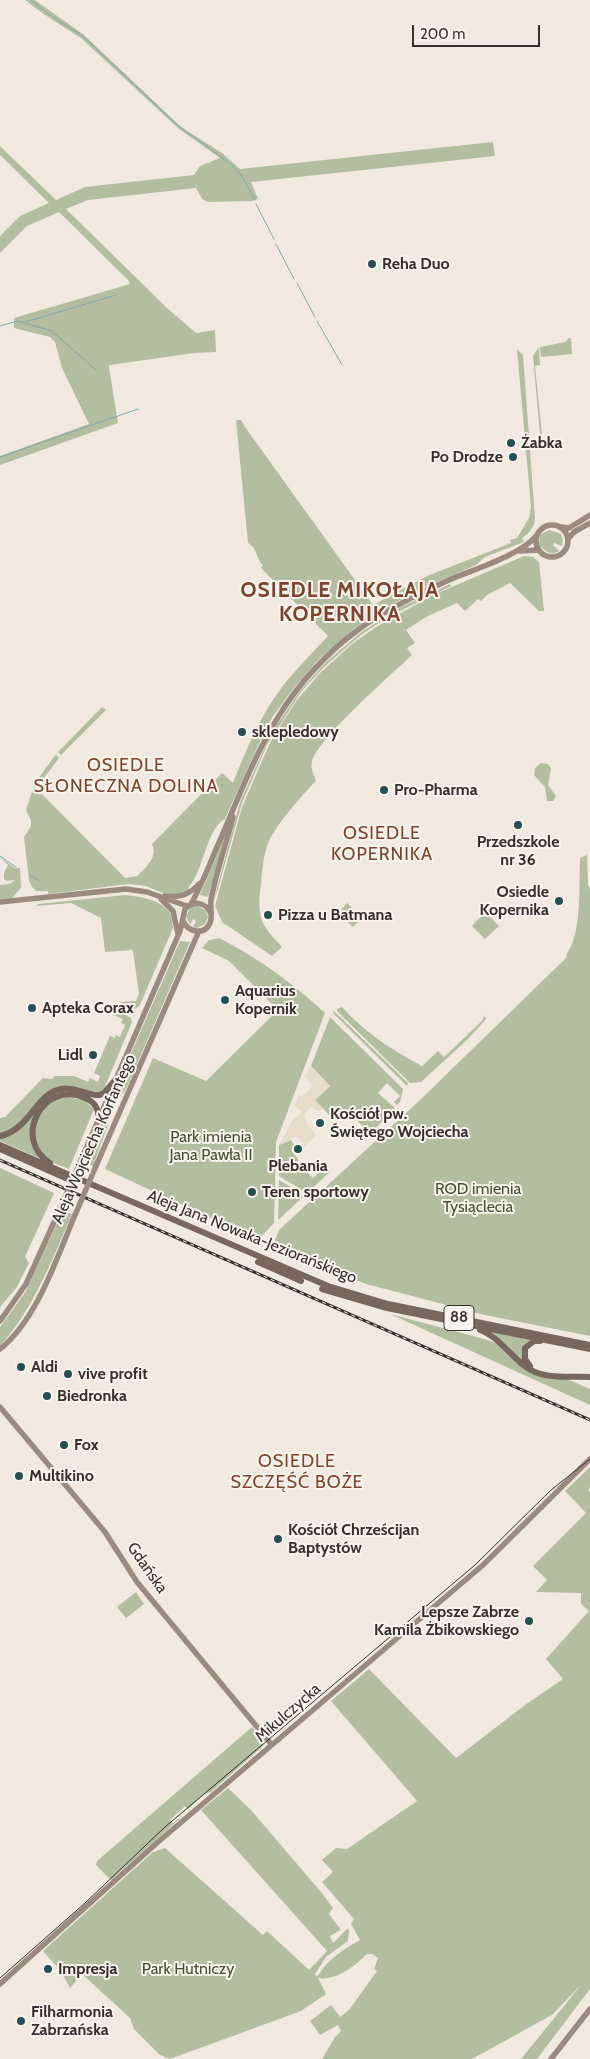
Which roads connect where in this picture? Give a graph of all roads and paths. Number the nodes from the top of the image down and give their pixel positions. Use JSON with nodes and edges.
{"nodes":[{"id":1,"x":590,"y":515,"type":"edge"},
{"id":2,"x":590,"y":523,"type":"edge"},
{"id":3,"x":560,"y":527,"type":"junction"},
{"id":4,"x":536,"y":536,"type":"junction"},
{"id":5,"x":568,"y":539,"type":"junction"},
{"id":6,"x":538,"y":550,"type":"junction"},
{"id":7,"x":515,"y":552,"type":"junction"},
{"id":8,"x":236,"y":803,"type":"junction"},
{"id":9,"x":203,"y":878,"type":"junction"},
{"id":10,"x":155,"y":895,"type":"junction"},
{"id":11,"x":0,"y":902,"type":"edge"},
{"id":12,"x":189,"y":905,"type":"junction"},
{"id":13,"x":183,"y":912,"type":"junction"},
{"id":14,"x":211,"y":914,"type":"junction"},
{"id":15,"x":183,"y":921,"type":"junction"},
{"id":16,"x":199,"y":932,"type":"junction"},
{"id":17,"x":178,"y":937,"type":"junction"},
{"id":18,"x":116,"y":1079,"type":"junction"},
{"id":19,"x":99,"y":1119,"type":"junction"},
{"id":20,"x":0,"y":1136,"type":"edge"},
{"id":21,"x":0,"y":1145,"type":"edge"},
{"id":22,"x":0,"y":1150,"type":"edge"},
{"id":23,"x":68,"y":1174,"type":"junction"},
{"id":24,"x":0,"y":1321,"type":"edge"},
{"id":25,"x":464,"y":1324,"type":"junction"},
{"id":26,"x":559,"y":1342,"type":"junction"},
{"id":27,"x":7,"y":1344,"type":"junction"},
{"id":28,"x":590,"y":1345,"type":"edge"},
{"id":29,"x":0,"y":1349,"type":"edge"},
{"id":30,"x":590,"y":1349,"type":"edge"},
{"id":31,"x":0,"y":1355,"type":"edge"},
{"id":32,"x":590,"y":1376,"type":"edge"},
{"id":33,"x":0,"y":1407,"type":"edge"},
{"id":34,"x":590,"y":1460,"type":"edge"},
{"id":35,"x":272,"y":1745,"type":"junction"},
{"id":36,"x":0,"y":1984,"type":"edge"},
{"id":37,"x":590,"y":2009,"type":"edge"},
{"id":38,"x":551,"y":2059,"type":"edge"}],
"edges":[{"from":1,"to":3,"type":"main road"},
{"from":2,"to":5,"type":"main road"},
{"from":3,"to":4,"type":"main road"},
{"from":3,"to":5,"type":"main road"},
{"from":4,"to":6,"type":"main road"},
{"from":4,"to":7,"type":"main road"},
{"from":5,"to":6,"type":"main road"},
{"from":6,"to":7,"type":"main road"},
{"from":7,"to":8,"type":"main road"},
{"from":8,"to":9,"type":"main road"},
{"from":8,"to":14,"type":"main road"},
{"from":9,"to":10,"type":"main road"},
{"from":9,"to":12,"type":"main road"},
{"from":10,"to":11,"type":"main road"},
{"from":10,"to":12,"type":"main road"},
{"from":10,"to":13,"type":"main road"},
{"from":10,"to":17,"type":"main road"},
{"from":12,"to":13,"type":"main road"},
{"from":12,"to":14,"type":"main road"},
{"from":13,"to":15,"type":"main road"},
{"from":14,"to":16,"type":"main road"},
{"from":15,"to":16,"type":"main road"},
{"from":15,"to":17,"type":"main road","name":"Aleja Wojciecha Korfantego"},
{"from":16,"to":27,"type":"main road","name":"Aleja Wojciecha Korfantego","bridge":true},
{"from":17,"to":18,"type":"main road","name":"Aleja Wojciecha Korfantego"},
{"from":18,"to":19,"type":"main road","name":"Aleja Wojciecha Korfantego"},
{"from":18,"to":20,"type":"main road"},
{"from":19,"to":23,"type":"main road"},
{"from":19,"to":24,"type":"main road","name":"Aleja Wojciecha Korfantego","bridge":true},
{"from":21,"to":23,"type":"main road","name":"Aleja Jana Nowaka-Jeziorańskiego","number":"88"},
{"from":22,"to":25,"type":"main road","name":"Aleja Jana Nowaka-Jeziorańskiego","number":"88"},
{"from":23,"to":28,"type":"main road","name":"Aleja Jana Nowaka-Jeziorańskiego","number":"88"},
{"from":25,"to":26,"type":"main road","name":"Aleja Jana Nowaka-Jeziorańskiego","number":"88"},
{"from":25,"to":32,"type":"main road"},
{"from":26,"to":30,"type":"main road","name":"Aleja Jana Nowaka-Jeziorańskiego","number":"88"},
{"from":26,"to":32,"type":"main road"},
{"from":27,"to":29,"type":"main road","name":"Aleja Wojciecha Korfantego"},
{"from":27,"to":31,"type":"main road"},
{"from":33,"to":35,"type":"main road","name":"Gdańska"},
{"from":34,"to":35,"type":"main road","name":"Mikulczycka"},
{"from":35,"to":36,"type":"main road","name":"Mikulczycka"},
{"from":37,"to":38,"type":"main road"}]}
